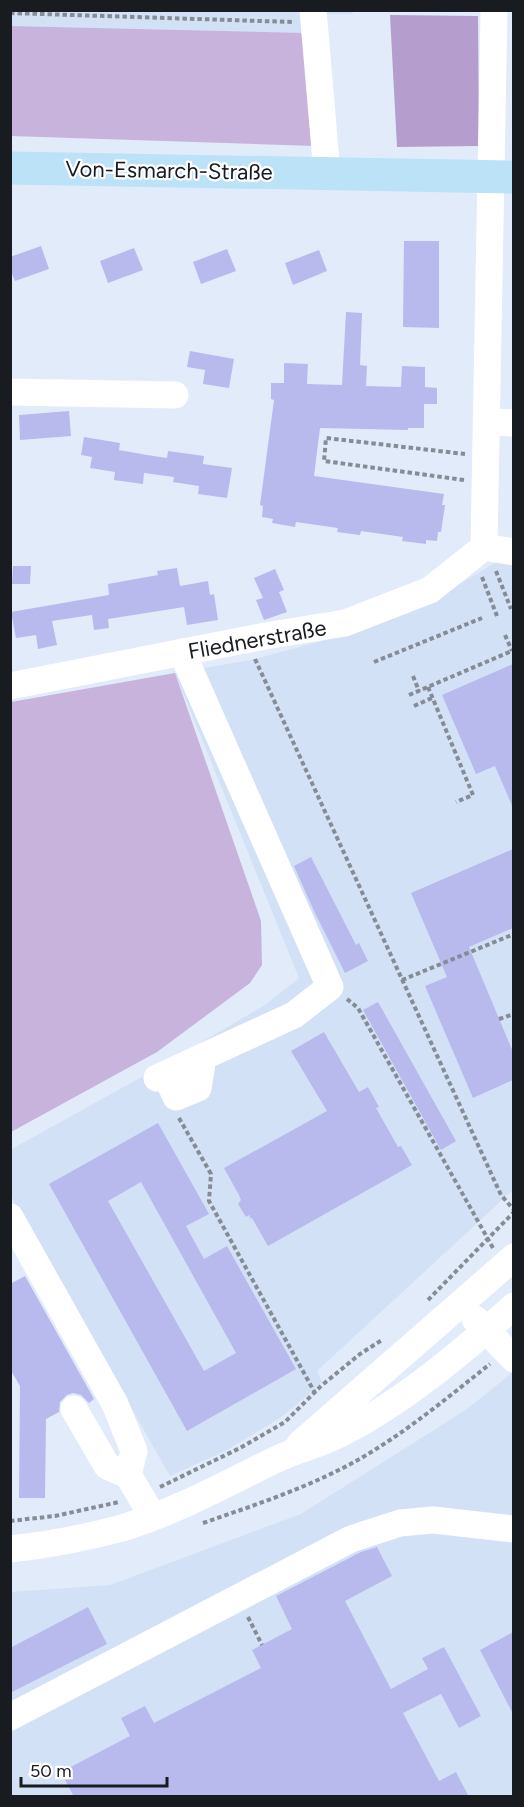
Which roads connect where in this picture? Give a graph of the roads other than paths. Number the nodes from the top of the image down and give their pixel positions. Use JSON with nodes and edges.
{"nodes":[{"id":1,"x":494,"y":10,"type":"edge"},
{"id":2,"x":313,"y":17,"type":"edge"},
{"id":3,"x":10,"y":168,"type":"edge"},
{"id":4,"x":327,"y":173,"type":"junction"},
{"id":5,"x":502,"y":176,"type":"edge"},
{"id":6,"x":10,"y":392,"type":"edge"},
{"id":7,"x":175,"y":395,"type":"dead end"},
{"id":8,"x":487,"y":422,"type":"junction"},
{"id":9,"x":513,"y":423,"type":"edge"},
{"id":10,"x":497,"y":555,"type":"edge"},
{"id":11,"x":182,"y":652,"type":"junction"},
{"id":12,"x":10,"y":686,"type":"edge"},
{"id":13,"x":162,"y":1077,"type":"dead end"},
{"id":14,"x":10,"y":1216,"type":"edge"},
{"id":15,"x":513,"y":1257,"type":"edge"},
{"id":16,"x":462,"y":1304,"type":"junction"},
{"id":17,"x":513,"y":1306,"type":"edge"},
{"id":18,"x":486,"y":1331,"type":"junction"},
{"id":19,"x":513,"y":1359,"type":"edge"},
{"id":20,"x":74,"y":1409,"type":"dead end"},
{"id":21,"x":292,"y":1451,"type":"junction"},
{"id":22,"x":140,"y":1495,"type":"junction"},
{"id":23,"x":513,"y":1529,"type":"edge"},
{"id":24,"x":10,"y":1550,"type":"edge"},
{"id":25,"x":10,"y":1717,"type":"edge"}],
"edges":[{"from":1,"to":5,"type":"street"},
{"from":2,"to":4,"type":"street"},
{"from":3,"to":4,"type":"main road","name":"Von-Esmarch-Straße"},
{"from":4,"to":5,"type":"main road","name":"Von-Esmarch-Straße"},
{"from":5,"to":8,"type":"street"},
{"from":6,"to":7,"type":"street"},
{"from":8,"to":9,"type":"street"},
{"from":8,"to":10,"type":"street"},
{"from":10,"to":11,"type":"street","name":"Fliednerstraße"},
{"from":11,"to":12,"type":"street","name":"Fliednerstraße"},
{"from":11,"to":13,"type":"street"},
{"from":14,"to":22,"type":"street"},
{"from":15,"to":16,"type":"street"},
{"from":16,"to":18,"type":"street"},
{"from":16,"to":21,"type":"street"},
{"from":17,"to":18,"type":"street"},
{"from":18,"to":19,"type":"street"},
{"from":18,"to":21,"type":"street"},
{"from":20,"to":22,"type":"street"},
{"from":21,"to":22,"type":"street"},
{"from":22,"to":24,"type":"street"},
{"from":23,"to":25,"type":"street"}]}
